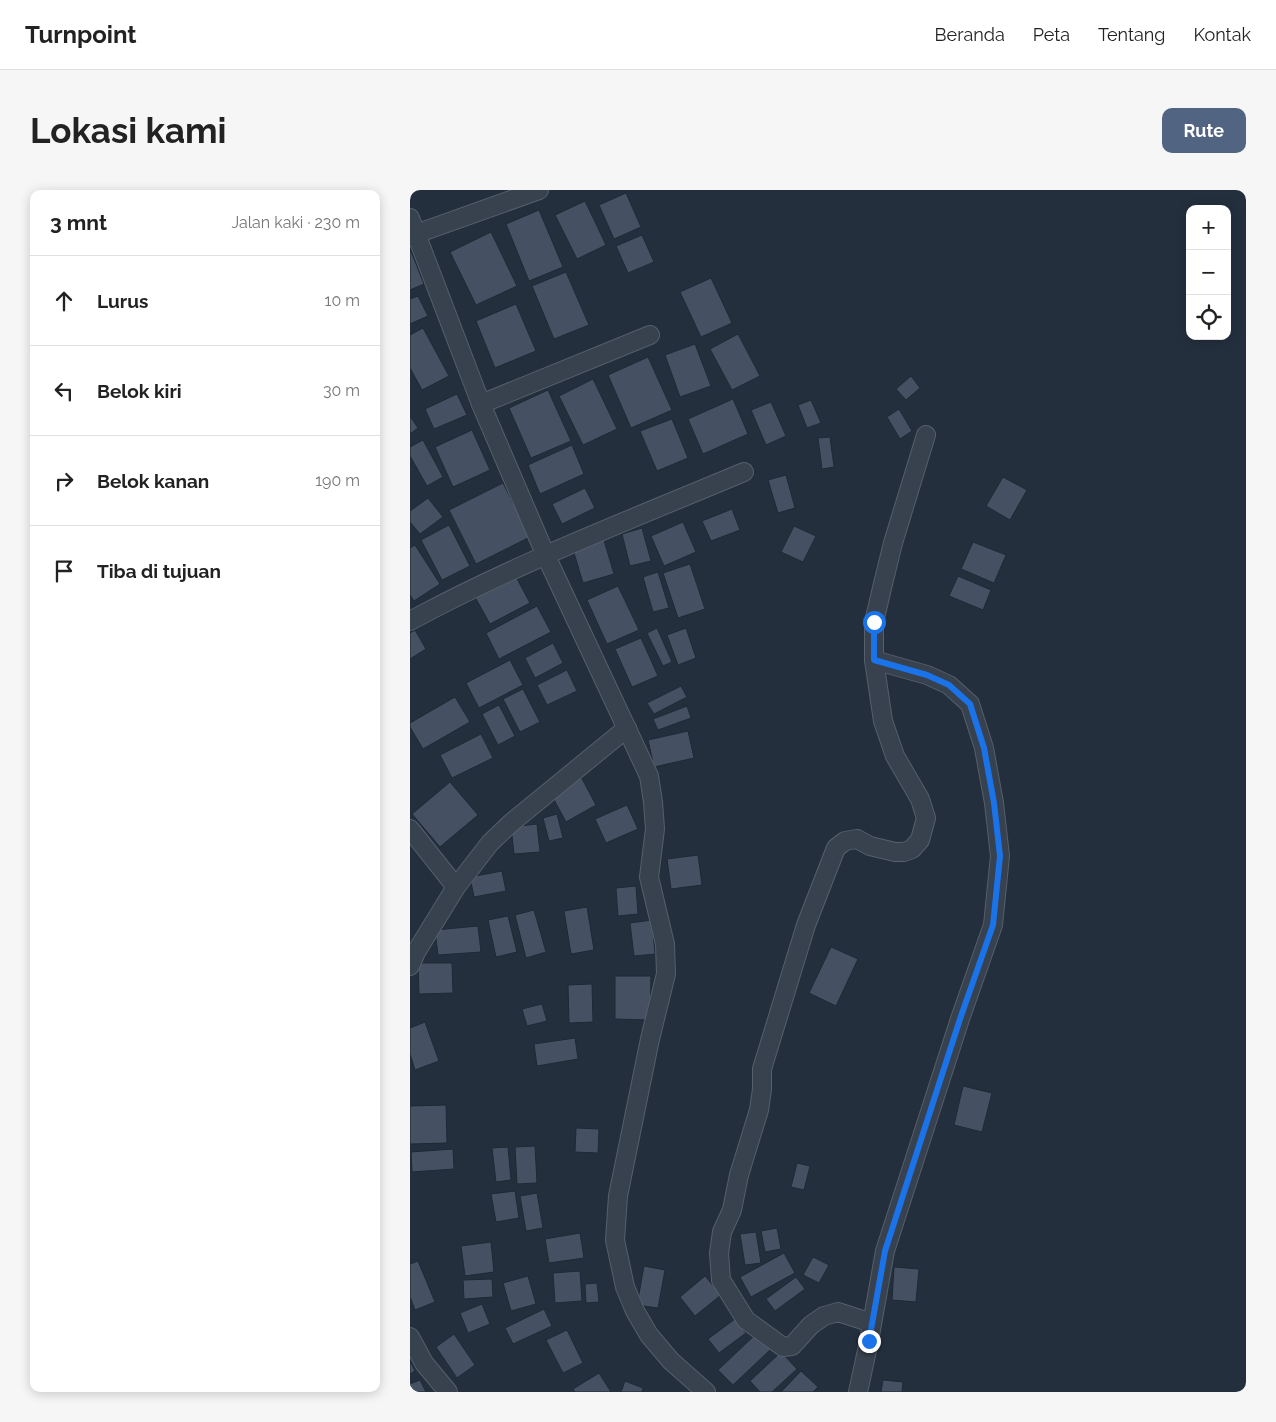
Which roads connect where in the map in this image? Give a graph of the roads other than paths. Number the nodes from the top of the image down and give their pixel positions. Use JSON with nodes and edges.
{"nodes":[{"id":1,"x":539,"y":190,"type":"edge"},
{"id":2,"x":412,"y":229,"type":"edge"},
{"id":3,"x":650,"y":334,"type":"dead end"},
{"id":4,"x":481,"y":404,"type":"junction"},
{"id":5,"x":926,"y":435,"type":"dead end"},
{"id":6,"x":744,"y":472,"type":"dead end"},
{"id":7,"x":546,"y":556,"type":"junction"},
{"id":8,"x":410,"y":622,"type":"edge"},
{"id":9,"x":874,"y":660,"type":"junction"},
{"id":10,"x":627,"y":728,"type":"junction"},
{"id":11,"x":410,"y":829,"type":"edge"},
{"id":12,"x":456,"y":887,"type":"junction"},
{"id":13,"x":410,"y":966,"type":"edge"},
{"id":14,"x":872,"y":1323,"type":"junction"},
{"id":15,"x":410,"y":1337,"type":"edge"},
{"id":16,"x":448,"y":1392,"type":"edge"},
{"id":17,"x":706,"y":1392,"type":"edge"},
{"id":18,"x":858,"y":1392,"type":"edge"}],
"edges":[{"from":1,"to":2,"type":"street"},
{"from":2,"to":4,"type":"street"},
{"from":3,"to":4,"type":"street"},
{"from":4,"to":7,"type":"street"},
{"from":5,"to":9,"type":"street"},
{"from":6,"to":7,"type":"street"},
{"from":7,"to":8,"type":"street"},
{"from":7,"to":10,"type":"street"},
{"from":9,"to":14,"type":"street"},
{"from":9,"to":14,"type":"street"},
{"from":10,"to":12,"type":"street"},
{"from":10,"to":17,"type":"street"},
{"from":11,"to":12,"type":"street"},
{"from":12,"to":13,"type":"street"},
{"from":14,"to":18,"type":"street"},
{"from":15,"to":16,"type":"street"}]}
